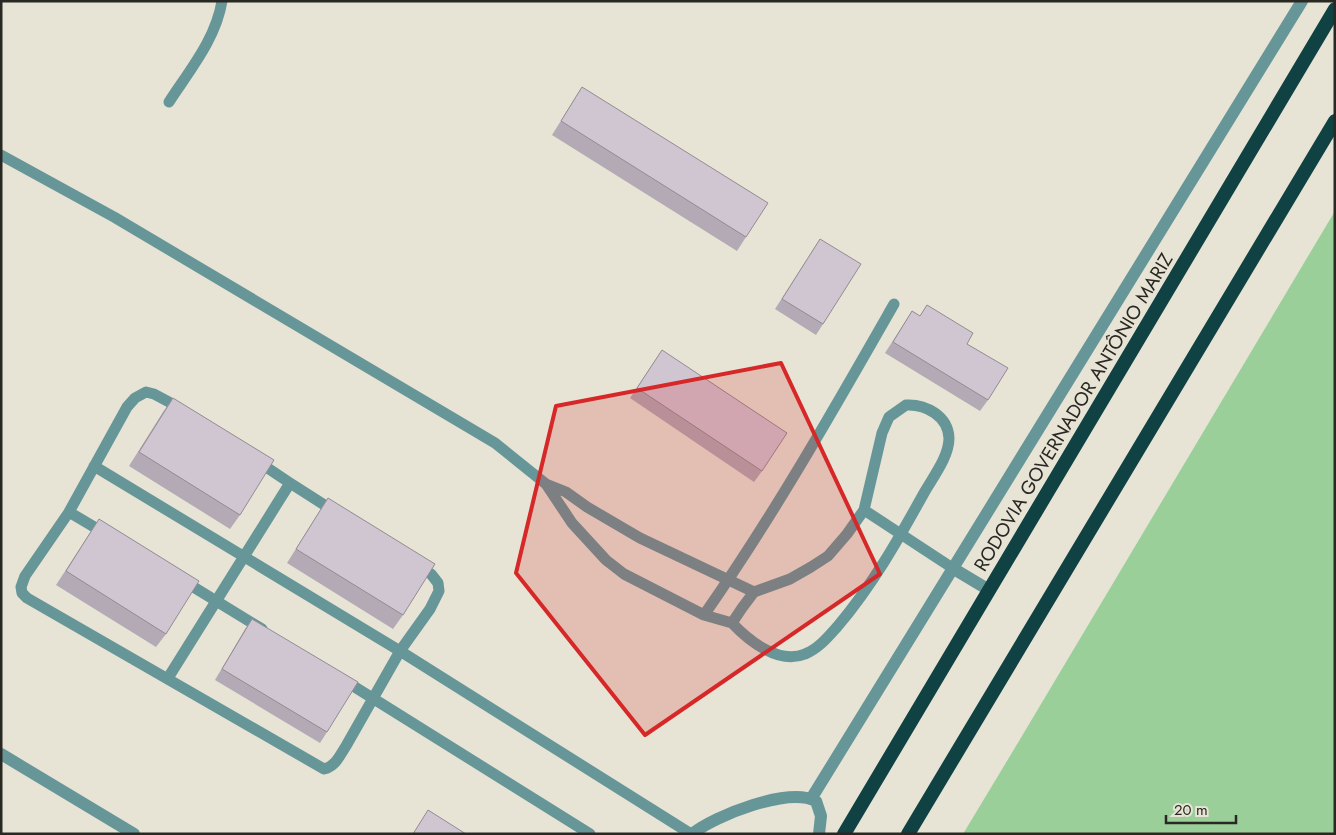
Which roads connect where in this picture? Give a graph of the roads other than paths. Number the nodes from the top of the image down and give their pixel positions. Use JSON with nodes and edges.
{"nodes":[{"id":1,"x":222,"y":1,"type":"edge"},
{"id":2,"x":1302,"y":1,"type":"edge"},
{"id":3,"x":1335,"y":9,"type":"edge"},
{"id":4,"x":169,"y":102,"type":"dead end"},
{"id":5,"x":1335,"y":121,"type":"edge"},
{"id":6,"x":1,"y":155,"type":"edge"},
{"id":7,"x":894,"y":304,"type":"dead end"},
{"id":8,"x":94,"y":466,"type":"junction"},
{"id":9,"x":290,"y":484,"type":"junction"},
{"id":10,"x":546,"y":484,"type":"junction"},
{"id":11,"x":864,"y":510,"type":"junction"},
{"id":12,"x":69,"y":512,"type":"junction"},
{"id":13,"x":902,"y":534,"type":"junction"},
{"id":14,"x":118,"y":541,"type":"edge"},
{"id":15,"x":245,"y":557,"type":"junction"},
{"id":16,"x":954,"y":568,"type":"junction"},
{"id":17,"x":176,"y":576,"type":"edge"},
{"id":18,"x":729,"y":580,"type":"junction"},
{"id":19,"x":989,"y":590,"type":"junction"},
{"id":20,"x":754,"y":592,"type":"junction"},
{"id":21,"x":218,"y":601,"type":"junction"},
{"id":22,"x":704,"y":615,"type":"junction"},
{"id":23,"x":732,"y":624,"type":"junction"},
{"id":24,"x":275,"y":637,"type":"edge"},
{"id":25,"x":400,"y":651,"type":"junction"},
{"id":26,"x":332,"y":673,"type":"edge"},
{"id":27,"x":168,"y":678,"type":"junction"},
{"id":28,"x":373,"y":699,"type":"junction"},
{"id":29,"x":1,"y":754,"type":"edge"},
{"id":30,"x":811,"y":799,"type":"junction"},
{"id":31,"x":134,"y":834,"type":"edge"},
{"id":32,"x":590,"y":834,"type":"edge"},
{"id":33,"x":691,"y":834,"type":"edge"},
{"id":34,"x":819,"y":834,"type":"edge"},
{"id":35,"x":844,"y":834,"type":"edge"},
{"id":36,"x":908,"y":834,"type":"edge"}],
"edges":[{"from":1,"to":4,"type":"lane"},
{"from":2,"to":16,"type":"street"},
{"from":3,"to":19,"type":"highway","name":"RODOVIA GOVERNADOR ANTÔNIO MARIZ"},
{"from":5,"to":36,"type":"highway"},
{"from":6,"to":10,"type":"lane"},
{"from":7,"to":18,"type":"lane"},
{"from":8,"to":9,"type":"lane"},
{"from":8,"to":12,"type":"lane"},
{"from":8,"to":15,"type":"lane"},
{"from":9,"to":15,"type":"lane"},
{"from":9,"to":25,"type":"lane"},
{"from":10,"to":18,"type":"lane"},
{"from":10,"to":22,"type":"lane"},
{"from":11,"to":13,"type":"lane"},
{"from":11,"to":13,"type":"lane"},
{"from":11,"to":20,"type":"lane"},
{"from":12,"to":14,"type":"lane"},
{"from":12,"to":27,"type":"lane"},
{"from":13,"to":16,"type":"lane"},
{"from":13,"to":23,"type":"lane"},
{"from":15,"to":21,"type":"lane"},
{"from":15,"to":25,"type":"lane"},
{"from":16,"to":19,"type":"street"},
{"from":16,"to":30,"type":"street"},
{"from":17,"to":21,"type":"lane"},
{"from":18,"to":20,"type":"lane"},
{"from":18,"to":22,"type":"lane"},
{"from":19,"to":35,"type":"highway","name":"RODOVIA GOVERNADOR ANTÔNIO MARIZ"},
{"from":20,"to":23,"type":"lane"},
{"from":21,"to":24,"type":"lane"},
{"from":21,"to":27,"type":"lane"},
{"from":22,"to":23,"type":"lane"},
{"from":25,"to":28,"type":"lane"},
{"from":25,"to":33,"type":"lane"},
{"from":26,"to":28,"type":"lane"},
{"from":27,"to":28,"type":"lane"},
{"from":28,"to":32,"type":"lane"},
{"from":29,"to":31,"type":"street"},
{"from":30,"to":33,"type":"street"},
{"from":30,"to":34,"type":"street"}]}
